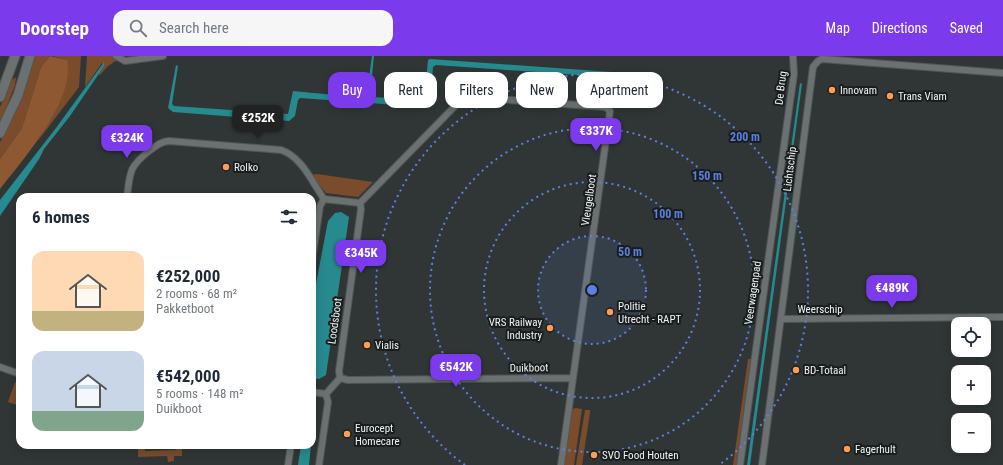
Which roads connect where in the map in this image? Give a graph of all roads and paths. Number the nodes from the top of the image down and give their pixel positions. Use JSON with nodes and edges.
{"nodes":[{"id":1,"x":15,"y":56,"type":"edge"},
{"id":2,"x":30,"y":56,"type":"edge"},
{"id":3,"x":116,"y":56,"type":"edge"},
{"id":4,"x":163,"y":56,"type":"edge"},
{"id":5,"x":793,"y":56,"type":"edge"},
{"id":6,"x":1003,"y":73,"type":"edge"},
{"id":7,"x":0,"y":97,"type":"edge"},
{"id":8,"x":787,"y":123,"type":"joint"},
{"id":9,"x":0,"y":133,"type":"edge"},
{"id":10,"x":128,"y":193,"type":"edge"},
{"id":11,"x":324,"y":199,"type":"junction"},
{"id":12,"x":360,"y":203,"type":"junction"},
{"id":13,"x":316,"y":234,"type":"edge"},
{"id":14,"x":1003,"y":317,"type":"edge"},
{"id":15,"x":781,"y":319,"type":"junction"},
{"id":16,"x":0,"y":367,"type":"edge"},
{"id":17,"x":16,"y":373,"type":"edge"},
{"id":18,"x":340,"y":378,"type":"junction"},
{"id":19,"x":574,"y":378,"type":"junction"},
{"id":20,"x":316,"y":393,"type":"edge"},
{"id":21,"x":326,"y":394,"type":"junction"},
{"id":22,"x":290,"y":449,"type":"edge"},
{"id":23,"x":288,"y":465,"type":"edge"},
{"id":24,"x":319,"y":465,"type":"edge"},
{"id":25,"x":561,"y":465,"type":"edge"},
{"id":26,"x":740,"y":465,"type":"edge"},
{"id":27,"x":762,"y":465,"type":"edge"}],
"edges":[{"from":1,"to":7,"type":"main road"},
{"from":2,"to":9,"type":"main road"},
{"from":3,"to":4,"type":"street"},
{"from":5,"to":8,"type":"street","name":"De Brug"},
{"from":6,"to":15,"type":"street","name":"Lichtschip"},
{"from":8,"to":26,"type":"street","name":"Veerwagenpad"},
{"from":10,"to":11,"type":"street"},
{"from":11,"to":12,"type":"street"},
{"from":11,"to":13,"type":"street"},
{"from":12,"to":18,"type":"street","name":"Loodsboot"},
{"from":12,"to":19,"type":"street","name":"Vleugelboot"},
{"from":14,"to":15,"type":"street","name":"Weerschip"},
{"from":15,"to":27,"type":"street","name":"Lichtschip"},
{"from":16,"to":17,"type":"street"},
{"from":18,"to":19,"type":"street","name":"Duikboot"},
{"from":18,"to":21,"type":"street"},
{"from":19,"to":25,"type":"street","name":"Vleugelboot"},
{"from":20,"to":21,"type":"street"},
{"from":21,"to":24,"type":"street"},
{"from":22,"to":23,"type":"street"}]}
